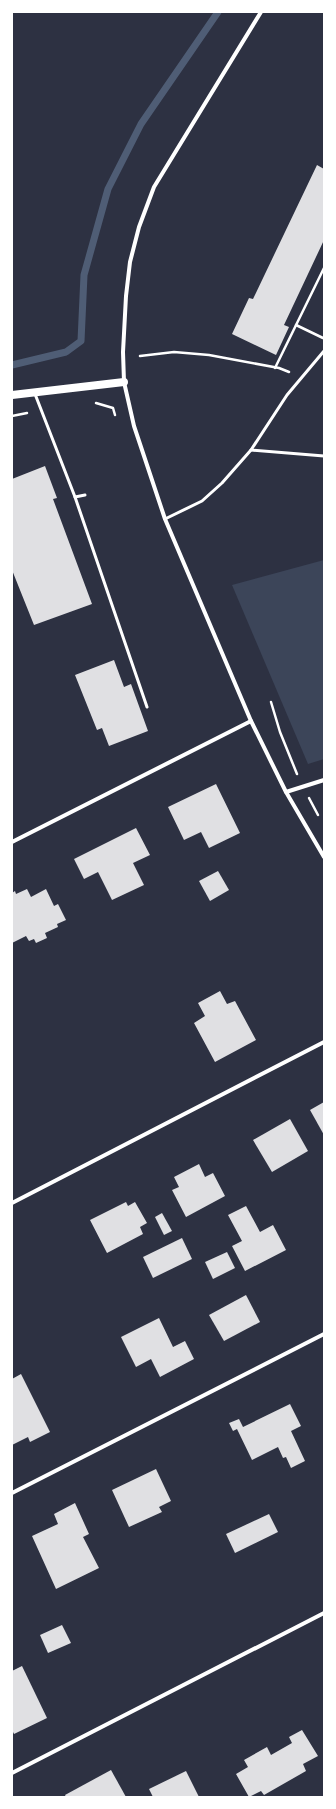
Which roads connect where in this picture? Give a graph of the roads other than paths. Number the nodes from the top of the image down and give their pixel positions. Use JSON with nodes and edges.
{"nodes":[{"id":1,"x":261,"y":12,"type":"edge"},
{"id":2,"x":324,"y":351,"type":"edge"},
{"id":3,"x":124,"y":382,"type":"junction"},
{"id":4,"x":35,"y":394,"type":"junction"},
{"id":5,"x":12,"y":395,"type":"edge"},
{"id":6,"x":251,"y":450,"type":"junction"},
{"id":7,"x":324,"y":456,"type":"edge"},
{"id":8,"x":85,"y":494,"type":"dead end"},
{"id":9,"x":75,"y":497,"type":"junction"},
{"id":10,"x":166,"y":519,"type":"junction"},
{"id":11,"x":147,"y":707,"type":"dead end"},
{"id":12,"x":251,"y":721,"type":"junction"},
{"id":13,"x":324,"y":780,"type":"edge"},
{"id":14,"x":286,"y":792,"type":"junction"},
{"id":15,"x":12,"y":842,"type":"edge"},
{"id":16,"x":324,"y":857,"type":"edge"},
{"id":17,"x":324,"y":1042,"type":"edge"},
{"id":18,"x":12,"y":1202,"type":"edge"},
{"id":19,"x":324,"y":1334,"type":"edge"},
{"id":20,"x":12,"y":1493,"type":"edge"},
{"id":21,"x":324,"y":1613,"type":"edge"},
{"id":22,"x":12,"y":1773,"type":"edge"}],
"edges":[{"from":1,"to":3,"type":"street"},
{"from":2,"to":6,"type":"lane"},
{"from":3,"to":4,"type":"main road"},
{"from":3,"to":10,"type":"street"},
{"from":4,"to":5,"type":"main road"},
{"from":4,"to":9,"type":"lane"},
{"from":6,"to":7,"type":"lane"},
{"from":6,"to":10,"type":"lane"},
{"from":8,"to":9,"type":"lane"},
{"from":9,"to":11,"type":"lane"},
{"from":10,"to":12,"type":"street"},
{"from":12,"to":14,"type":"street"},
{"from":12,"to":15,"type":"street"},
{"from":13,"to":14,"type":"street"},
{"from":14,"to":16,"type":"street"},
{"from":17,"to":18,"type":"street"},
{"from":19,"to":20,"type":"street"},
{"from":21,"to":22,"type":"street"}]}
